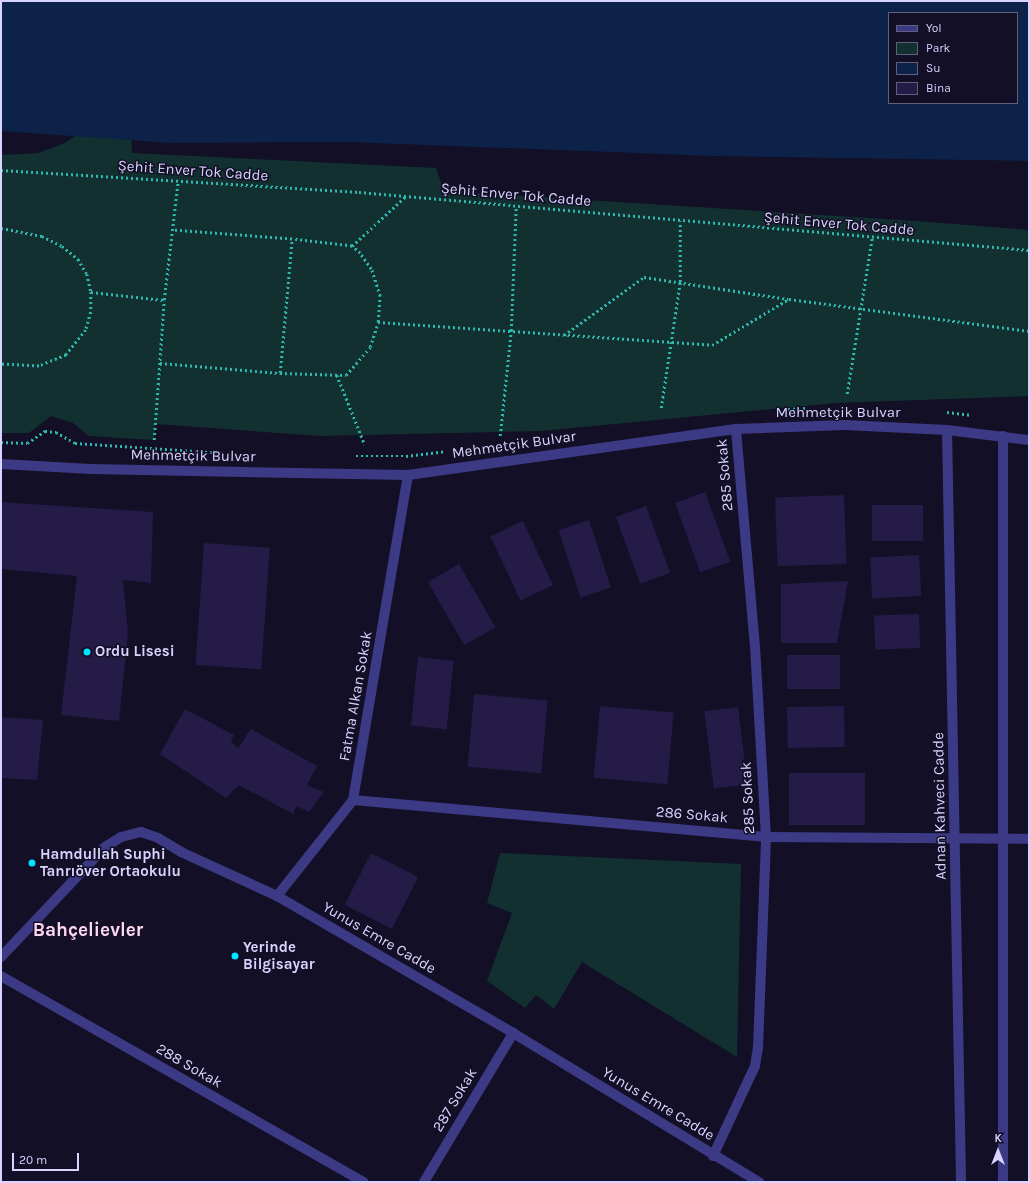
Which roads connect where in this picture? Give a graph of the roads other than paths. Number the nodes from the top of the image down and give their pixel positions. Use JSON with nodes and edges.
{"nodes":[{"id":1,"x":736,"y":429,"type":"junction"},
{"id":2,"x":947,"y":430,"type":"junction"},
{"id":3,"x":1003,"y":436,"type":"junction"},
{"id":4,"x":1029,"y":440,"type":"edge"},
{"id":5,"x":1,"y":464,"type":"edge"},
{"id":6,"x":408,"y":475,"type":"junction"},
{"id":7,"x":353,"y":800,"type":"junction"},
{"id":8,"x":766,"y":837,"type":"junction"},
{"id":9,"x":956,"y":838,"type":"junction"},
{"id":10,"x":1005,"y":839,"type":"junction"},
{"id":11,"x":1029,"y":839,"type":"edge"},
{"id":12,"x":277,"y":896,"type":"junction"},
{"id":13,"x":1,"y":957,"type":"edge"},
{"id":14,"x":1,"y":976,"type":"edge"},
{"id":15,"x":512,"y":1033,"type":"junction"},
{"id":16,"x":713,"y":1156,"type":"junction"},
{"id":17,"x":363,"y":1182,"type":"edge"},
{"id":18,"x":424,"y":1182,"type":"edge"},
{"id":19,"x":759,"y":1182,"type":"edge"},
{"id":20,"x":961,"y":1182,"type":"edge"},
{"id":21,"x":1003,"y":1182,"type":"edge"}],
"edges":[{"from":1,"to":2,"type":"street","name":"Mehmetçik Bulvar"},
{"from":1,"to":6,"type":"street","name":"Mehmetçik Bulvar"},
{"from":1,"to":8,"type":"street","name":"285 Sokak"},
{"from":2,"to":3,"type":"street","name":"Mehmetçik Bulvar"},
{"from":2,"to":9,"type":"street","name":"Adnan Kahveci Cadde"},
{"from":3,"to":4,"type":"street","name":"Mehmetçik Bulvar"},
{"from":3,"to":10,"type":"street"},
{"from":5,"to":6,"type":"street","name":"Mehmetçik Bulvar"},
{"from":6,"to":7,"type":"street","name":"Fatma Alkan Sokak"},
{"from":7,"to":8,"type":"street","name":"286 Sokak"},
{"from":7,"to":12,"type":"street","name":"Fatma Alkan Sokak"},
{"from":8,"to":9,"type":"street","name":"286 Sokak"},
{"from":8,"to":16,"type":"street","name":"285 Sokak"},
{"from":9,"to":10,"type":"street","name":"286 Sokak"},
{"from":9,"to":20,"type":"street","name":"Adnan Kahveci Cadde"},
{"from":10,"to":11,"type":"street","name":"286 Sokak"},
{"from":10,"to":21,"type":"street"},
{"from":12,"to":13,"type":"street","name":"Yunus Emre Cadde"},
{"from":12,"to":15,"type":"street","name":"Yunus Emre Cadde"},
{"from":14,"to":17,"type":"street","name":"288 Sokak"},
{"from":15,"to":16,"type":"street","name":"Yunus Emre Cadde"},
{"from":15,"to":18,"type":"street","name":"287 Sokak"},
{"from":16,"to":19,"type":"street","name":"Yunus Emre Cadde"}]}
